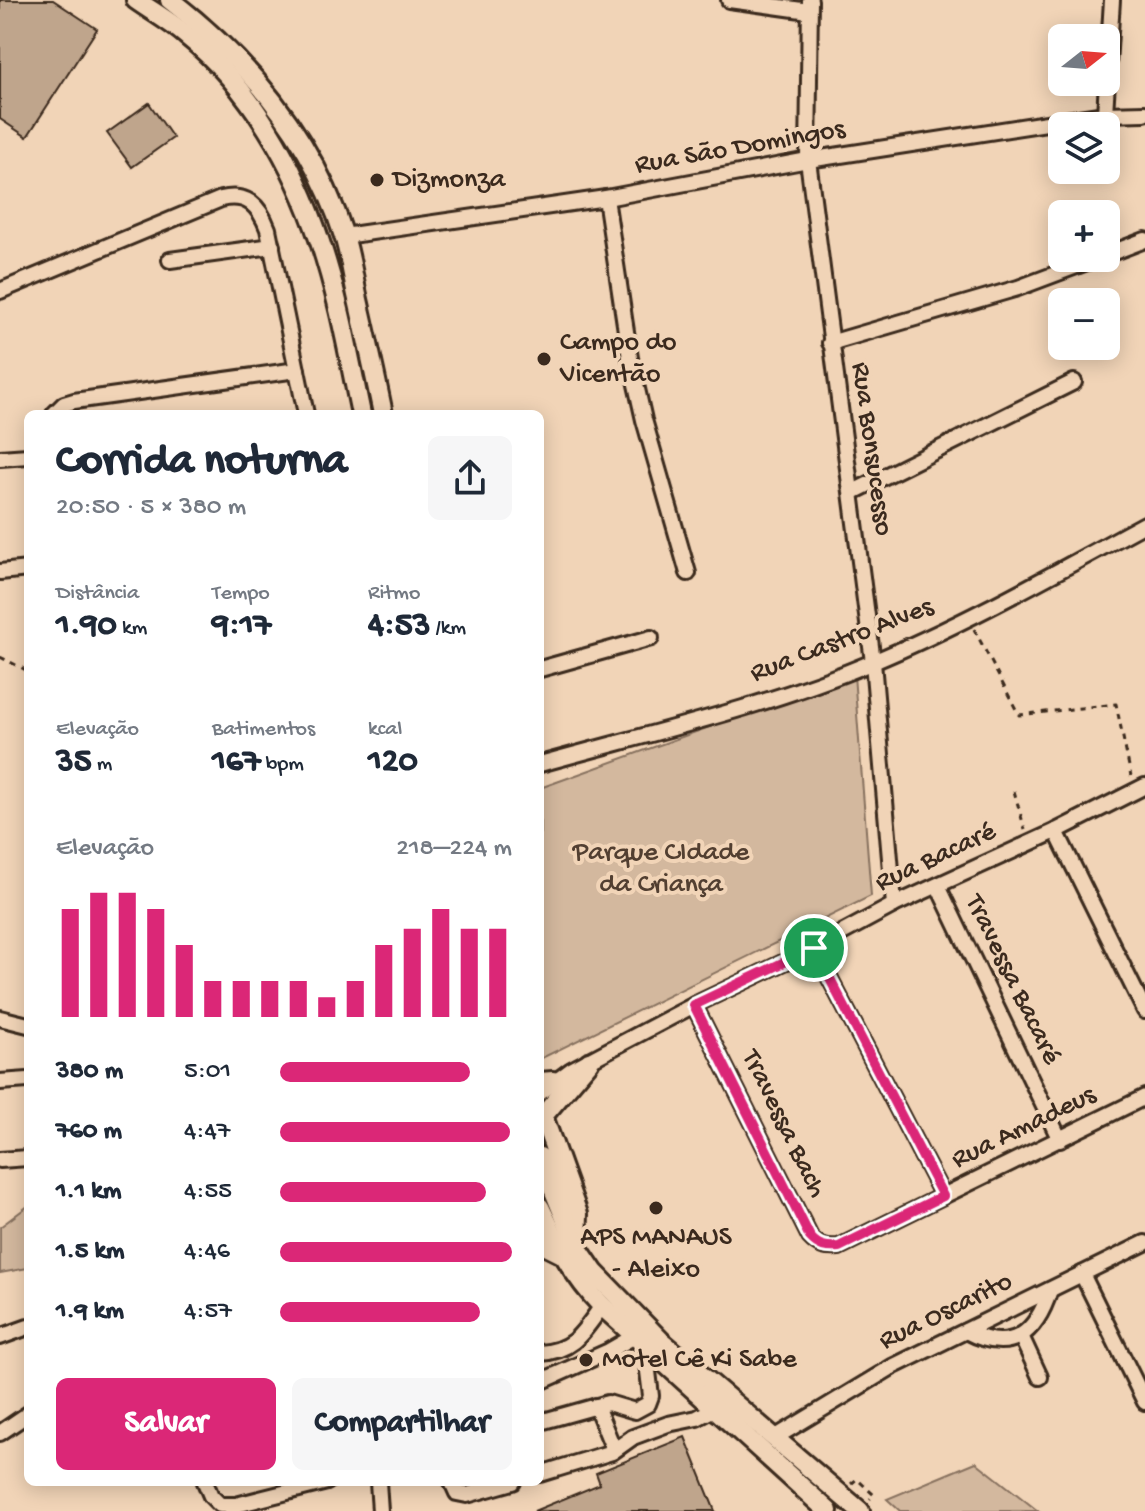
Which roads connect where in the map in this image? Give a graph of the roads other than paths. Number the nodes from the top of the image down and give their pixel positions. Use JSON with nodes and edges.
{"nodes":[{"id":1,"x":136,"y":0,"type":"edge"},
{"id":2,"x":170,"y":0,"type":"edge"},
{"id":3,"x":729,"y":0,"type":"edge"},
{"id":4,"x":1112,"y":0,"type":"edge"},
{"id":5,"x":809,"y":6,"type":"edge"},
{"id":6,"x":1105,"y":112,"type":"edge"},
{"id":7,"x":1145,"y":113,"type":"edge"},
{"id":8,"x":1120,"y":114,"type":"edge"},
{"id":9,"x":1048,"y":123,"type":"edge"},
{"id":10,"x":808,"y":160,"type":"junction"},
{"id":11,"x":606,"y":198,"type":"junction"},
{"id":12,"x":344,"y":236,"type":"junction"},
{"id":13,"x":1145,"y":240,"type":"edge"},
{"id":14,"x":272,"y":246,"type":"junction"},
{"id":15,"x":1120,"y":250,"type":"edge"},
{"id":16,"x":170,"y":260,"type":"dead end"},
{"id":17,"x":1061,"y":272,"type":"edge"},
{"id":18,"x":0,"y":291,"type":"edge"},
{"id":19,"x":830,"y":343,"type":"junction"},
{"id":20,"x":297,"y":370,"type":"junction"},
{"id":21,"x":1074,"y":382,"type":"dead end"},
{"id":22,"x":58,"y":410,"type":"edge"},
{"id":23,"x":305,"y":410,"type":"edge"},
{"id":24,"x":360,"y":410,"type":"edge"},
{"id":25,"x":382,"y":410,"type":"edge"},
{"id":26,"x":24,"y":456,"type":"edge"},
{"id":27,"x":0,"y":458,"type":"edge"},
{"id":28,"x":853,"y":492,"type":"junction"},
{"id":29,"x":1145,"y":524,"type":"edge"},
{"id":30,"x":24,"y":569,"type":"edge"},
{"id":31,"x":0,"y":572,"type":"edge"},
{"id":32,"x":688,"y":573,"type":"dead end"},
{"id":33,"x":651,"y":638,"type":"dead end"},
{"id":34,"x":873,"y":662,"type":"junction"},
{"id":35,"x":544,"y":668,"type":"edge"},
{"id":36,"x":544,"y":763,"type":"edge"},
{"id":37,"x":1140,"y":788,"type":"edge"},
{"id":38,"x":1056,"y":831,"type":"junction"},
{"id":39,"x":938,"y":886,"type":"junction"},
{"id":40,"x":894,"y":905,"type":"junction"},
{"id":41,"x":814,"y":948,"type":"junction"},
{"id":42,"x":694,"y":1005,"type":"junction"},
{"id":43,"x":1145,"y":1011,"type":"edge"},
{"id":44,"x":0,"y":1018,"type":"edge"},
{"id":45,"x":24,"y":1024,"type":"edge"},
{"id":46,"x":589,"y":1062,"type":"junction"},
{"id":47,"x":24,"y":1080,"type":"edge"},
{"id":48,"x":0,"y":1082,"type":"edge"},
{"id":49,"x":544,"y":1086,"type":"edge"},
{"id":50,"x":1145,"y":1097,"type":"edge"},
{"id":51,"x":544,"y":1113,"type":"edge"},
{"id":52,"x":544,"y":1120,"type":"edge"},
{"id":53,"x":1060,"y":1140,"type":"junction"},
{"id":54,"x":24,"y":1158,"type":"edge"},
{"id":55,"x":0,"y":1160,"type":"edge"},
{"id":56,"x":544,"y":1169,"type":"edge"},
{"id":57,"x":943,"y":1196,"type":"junction"},
{"id":58,"x":544,"y":1213,"type":"edge"},
{"id":59,"x":1145,"y":1243,"type":"edge"},
{"id":60,"x":544,"y":1244,"type":"edge"},
{"id":61,"x":839,"y":1247,"type":"joint"},
{"id":62,"x":570,"y":1250,"type":"junction"},
{"id":63,"x":1082,"y":1274,"type":"junction"},
{"id":64,"x":1050,"y":1290,"type":"junction"},
{"id":65,"x":602,"y":1306,"type":"junction"},
{"id":66,"x":24,"y":1328,"type":"edge"},
{"id":67,"x":966,"y":1331,"type":"junction"},
{"id":68,"x":1021,"y":1336,"type":"junction"},
{"id":69,"x":0,"y":1337,"type":"edge"},
{"id":70,"x":639,"y":1342,"type":"junction"},
{"id":71,"x":563,"y":1350,"type":"junction"},
{"id":72,"x":544,"y":1352,"type":"edge"},
{"id":73,"x":574,"y":1367,"type":"junction"},
{"id":74,"x":1040,"y":1377,"type":"dead end"},
{"id":75,"x":544,"y":1380,"type":"edge"},
{"id":76,"x":1145,"y":1402,"type":"edge"},
{"id":77,"x":648,"y":1404,"type":"junction"},
{"id":78,"x":596,"y":1406,"type":"junction"},
{"id":79,"x":714,"y":1409,"type":"junction"},
{"id":80,"x":24,"y":1417,"type":"edge"},
{"id":81,"x":544,"y":1421,"type":"edge"},
{"id":82,"x":668,"y":1424,"type":"junction"},
{"id":83,"x":0,"y":1433,"type":"edge"},
{"id":84,"x":776,"y":1437,"type":"junction"},
{"id":85,"x":614,"y":1450,"type":"junction"},
{"id":86,"x":544,"y":1473,"type":"edge"},
{"id":87,"x":207,"y":1486,"type":"edge"},
{"id":88,"x":311,"y":1486,"type":"edge"},
{"id":89,"x":378,"y":1486,"type":"edge"},
{"id":90,"x":454,"y":1486,"type":"edge"},
{"id":91,"x":499,"y":1486,"type":"edge"},
{"id":92,"x":380,"y":1511,"type":"edge"},
{"id":93,"x":828,"y":1511,"type":"edge"},
{"id":94,"x":860,"y":1511,"type":"edge"}],
"edges":[{"from":1,"to":24,"type":"main road"},
{"from":2,"to":12,"type":"main road"},
{"from":3,"to":5,"type":"street"},
{"from":4,"to":6,"type":"street"},
{"from":5,"to":10,"type":"street","name":"Rua Bonsucesso"},
{"from":7,"to":8,"type":"street","name":"Rua São Domingos"},
{"from":9,"to":10,"type":"street","name":"Rua São Domingos"},
{"from":10,"to":11,"type":"street","name":"Rua São Domingos"},
{"from":10,"to":19,"type":"street","name":"Rua Bonsucesso"},
{"from":11,"to":12,"type":"street","name":"Rua São Domingos"},
{"from":11,"to":32,"type":"street"},
{"from":12,"to":25,"type":"main road"},
{"from":13,"to":15,"type":"street"},
{"from":14,"to":16,"type":"street"},
{"from":14,"to":18,"type":"street"},
{"from":14,"to":20,"type":"street"},
{"from":17,"to":19,"type":"street"},
{"from":19,"to":28,"type":"street","name":"Rua Bonsucesso"},
{"from":20,"to":22,"type":"street"},
{"from":20,"to":23,"type":"street"},
{"from":21,"to":28,"type":"street"},
{"from":26,"to":27,"type":"street"},
{"from":28,"to":34,"type":"street","name":"Rua Bonsucesso"},
{"from":29,"to":34,"type":"street","name":"Rua Castro Alves"},
{"from":30,"to":31,"type":"street"},
{"from":33,"to":35,"type":"street"},
{"from":34,"to":36,"type":"street","name":"Rua Castro Alves"},
{"from":34,"to":40,"type":"street","name":"Rua Bonsucesso"},
{"from":37,"to":38,"type":"street","name":"Rua Bacaré"},
{"from":38,"to":39,"type":"street","name":"Rua Bacaré"},
{"from":38,"to":43,"type":"street"},
{"from":39,"to":40,"type":"street","name":"Rua Bacaré"},
{"from":39,"to":53,"type":"street","name":"Travessa Bacaré"},
{"from":40,"to":41,"type":"street","name":"Rua Bacaré"},
{"from":41,"to":42,"type":"street","name":"Rua Bacaré"},
{"from":41,"to":57,"type":"street"},
{"from":42,"to":46,"type":"street","name":"Rua Bacaré"},
{"from":42,"to":61,"type":"street","name":"Travessa Bach"},
{"from":44,"to":45,"type":"street"},
{"from":46,"to":49,"type":"street","name":"Rua Bacaré"},
{"from":46,"to":51,"type":"main road"},
{"from":47,"to":48,"type":"street"},
{"from":50,"to":53,"type":"street","name":"Rua Amadeus"},
{"from":52,"to":62,"type":"main road"},
{"from":53,"to":57,"type":"street","name":"Rua Amadeus"},
{"from":54,"to":55,"type":"street"},
{"from":56,"to":62,"type":"main road"},
{"from":57,"to":61,"type":"street","name":"Rua Amadeus"},
{"from":58,"to":62,"type":"main road"},
{"from":59,"to":63,"type":"street","name":"Rua Oscarito"},
{"from":60,"to":62,"type":"main road"},
{"from":62,"to":65,"type":"main road"},
{"from":62,"to":84,"type":"main road"},
{"from":63,"to":64,"type":"street","name":"Rua Oscarito"},
{"from":63,"to":76,"type":"street"},
{"from":64,"to":67,"type":"street","name":"Rua Oscarito"},
{"from":64,"to":68,"type":"street"},
{"from":65,"to":70,"type":"main road"},
{"from":65,"to":71,"type":"street"},
{"from":66,"to":69,"type":"street"},
{"from":67,"to":68,"type":"street"},
{"from":67,"to":84,"type":"street","name":"Rua Oscarito"},
{"from":68,"to":74,"type":"street"},
{"from":70,"to":73,"type":"street"},
{"from":70,"to":77,"type":"street"},
{"from":70,"to":79,"type":"main road"},
{"from":71,"to":72,"type":"street"},
{"from":71,"to":73,"type":"street"},
{"from":73,"to":75,"type":"street"},
{"from":77,"to":78,"type":"street"},
{"from":77,"to":82,"type":"street"},
{"from":78,"to":81,"type":"street"},
{"from":78,"to":85,"type":"street"},
{"from":79,"to":82,"type":"street"},
{"from":79,"to":93,"type":"main road"},
{"from":80,"to":83,"type":"street"},
{"from":82,"to":85,"type":"street"},
{"from":84,"to":94,"type":"main road"},
{"from":85,"to":86,"type":"street"},
{"from":87,"to":88,"type":"street"},
{"from":89,"to":92,"type":"street"},
{"from":90,"to":91,"type":"street"}]}
